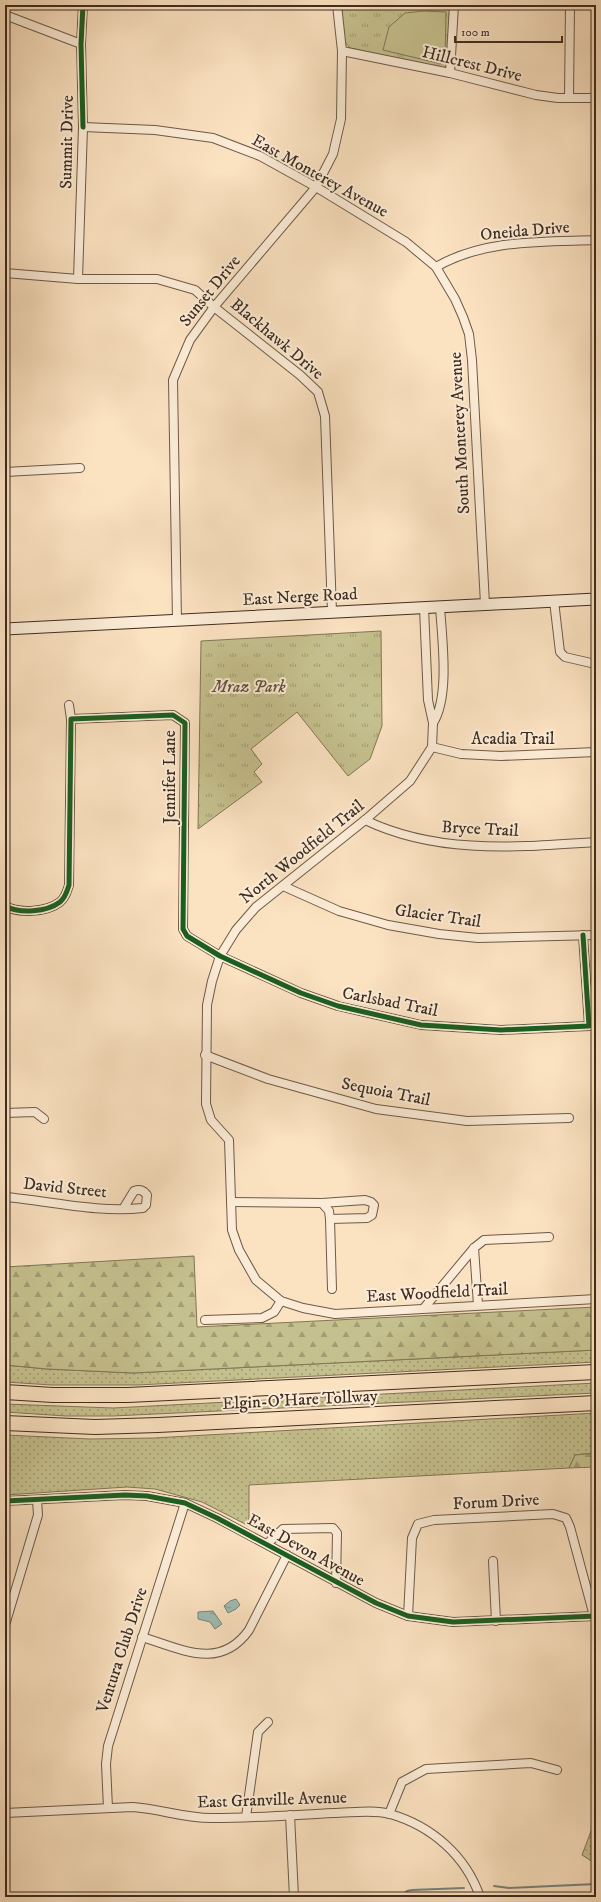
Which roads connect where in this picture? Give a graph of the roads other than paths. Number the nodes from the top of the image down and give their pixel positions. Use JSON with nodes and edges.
{"nodes":[{"id":1,"x":83,"y":5,"type":"edge"},
{"id":2,"x":336,"y":5,"type":"edge"},
{"id":3,"x":454,"y":5,"type":"edge"},
{"id":4,"x":570,"y":5,"type":"edge"},
{"id":5,"x":5,"y":15,"type":"edge"},
{"id":6,"x":81,"y":44,"type":"junction"},
{"id":7,"x":342,"y":51,"type":"junction"},
{"id":8,"x":450,"y":73,"type":"junction"},
{"id":9,"x":569,"y":98,"type":"junction"},
{"id":10,"x":596,"y":98,"type":"edge"},
{"id":11,"x":83,"y":127,"type":"junction"},
{"id":12,"x":316,"y":187,"type":"junction"},
{"id":13,"x":596,"y":240,"type":"edge"},
{"id":14,"x":436,"y":267,"type":"junction"},
{"id":15,"x":5,"y":273,"type":"edge"},
{"id":16,"x":78,"y":279,"type":"junction"},
{"id":17,"x":214,"y":307,"type":"junction"},
{"id":18,"x":80,"y":468,"type":"dead end"},
{"id":19,"x":5,"y":472,"type":"edge"},
{"id":20,"x":596,"y":599,"type":"edge"},
{"id":21,"x":554,"y":601,"type":"junction"},
{"id":22,"x":484,"y":604,"type":"junction"},
{"id":23,"x":440,"y":607,"type":"junction"},
{"id":24,"x":424,"y":608,"type":"junction"},
{"id":25,"x":332,"y":612,"type":"junction"},
{"id":26,"x":177,"y":620,"type":"junction"},
{"id":27,"x":5,"y":629,"type":"edge"},
{"id":28,"x":591,"y":663,"type":"dead end"},
{"id":29,"x":69,"y":705,"type":"dead end"},
{"id":30,"x":71,"y":719,"type":"junction"},
{"id":31,"x":433,"y":723,"type":"junction"},
{"id":32,"x":432,"y":747,"type":"junction"},
{"id":33,"x":596,"y":752,"type":"edge"},
{"id":34,"x":365,"y":820,"type":"junction"},
{"id":35,"x":596,"y":842,"type":"edge"},
{"id":36,"x":283,"y":886,"type":"junction"},
{"id":37,"x":5,"y":906,"type":"edge"},
{"id":38,"x":583,"y":935,"type":"junction"},
{"id":39,"x":596,"y":935,"type":"edge"},
{"id":40,"x":220,"y":956,"type":"junction"},
{"id":41,"x":205,"y":1055,"type":"junction"},
{"id":42,"x":5,"y":1113,"type":"edge"},
{"id":43,"x":569,"y":1118,"type":"dead end"},
{"id":44,"x":44,"y":1119,"type":"dead end"},
{"id":45,"x":5,"y":1198,"type":"edge"},
{"id":46,"x":231,"y":1202,"type":"junction"},
{"id":47,"x":322,"y":1203,"type":"junction"},
{"id":48,"x":122,"y":1209,"type":"dead end"},
{"id":49,"x":330,"y":1219,"type":"junction"},
{"id":50,"x":549,"y":1237,"type":"dead end"},
{"id":51,"x":474,"y":1248,"type":"junction"},
{"id":52,"x":332,"y":1289,"type":"dead end"},
{"id":53,"x":596,"y":1299,"type":"edge"},
{"id":54,"x":281,"y":1301,"type":"junction"},
{"id":55,"x":478,"y":1305,"type":"junction"},
{"id":56,"x":424,"y":1308,"type":"junction"},
{"id":57,"x":205,"y":1320,"type":"dead end"},
{"id":58,"x":596,"y":1372,"type":"edge"},
{"id":59,"x":5,"y":1392,"type":"edge"},
{"id":60,"x":596,"y":1403,"type":"edge"},
{"id":61,"x":5,"y":1423,"type":"edge"},
{"id":62,"x":38,"y":1500,"type":"junction"},
{"id":63,"x":5,"y":1501,"type":"edge"},
{"id":64,"x":185,"y":1503,"type":"junction"},
{"id":65,"x":267,"y":1544,"type":"junction"},
{"id":66,"x":287,"y":1555,"type":"junction"},
{"id":67,"x":493,"y":1561,"type":"dead end"},
{"id":68,"x":336,"y":1583,"type":"junction"},
{"id":69,"x":408,"y":1616,"type":"junction"},
{"id":70,"x":595,"y":1616,"type":"edge"},
{"id":71,"x":496,"y":1621,"type":"junction"},
{"id":72,"x":5,"y":1625,"type":"edge"},
{"id":73,"x":142,"y":1637,"type":"junction"},
{"id":74,"x":268,"y":1722,"type":"dead end"},
{"id":75,"x":557,"y":1770,"type":"dead end"},
{"id":76,"x":108,"y":1808,"type":"junction"},
{"id":77,"x":5,"y":1813,"type":"edge"},
{"id":78,"x":389,"y":1814,"type":"junction"},
{"id":79,"x":290,"y":1815,"type":"junction"},
{"id":80,"x":246,"y":1817,"type":"junction"},
{"id":81,"x":294,"y":1897,"type":"edge"},
{"id":82,"x":480,"y":1897,"type":"edge"}],
"edges":[{"from":1,"to":6,"type":"street","name":"Summit Drive"},
{"from":2,"to":7,"type":"street","name":"Sunset Drive"},
{"from":3,"to":8,"type":"street"},
{"from":4,"to":9,"type":"street"},
{"from":5,"to":6,"type":"street"},
{"from":6,"to":11,"type":"street","name":"Summit Drive"},
{"from":7,"to":8,"type":"street","name":"Hillcrest Drive"},
{"from":7,"to":12,"type":"street","name":"Sunset Drive"},
{"from":8,"to":9,"type":"street","name":"Hillcrest Drive"},
{"from":9,"to":10,"type":"street","name":"Hillcrest Drive"},
{"from":11,"to":12,"type":"street","name":"East Monterey Avenue"},
{"from":11,"to":16,"type":"street","name":"Summit Drive"},
{"from":12,"to":14,"type":"street","name":"East Monterey Avenue"},
{"from":12,"to":17,"type":"street","name":"Sunset Drive"},
{"from":13,"to":14,"type":"street","name":"Oneida Drive"},
{"from":14,"to":22,"type":"street","name":"South Monterey Avenue"},
{"from":15,"to":16,"type":"street","name":"Blackhawk Drive"},
{"from":16,"to":17,"type":"street","name":"Blackhawk Drive"},
{"from":17,"to":25,"type":"street","name":"Blackhawk Drive"},
{"from":17,"to":26,"type":"street","name":"Sunset Drive"},
{"from":18,"to":19,"type":"street"},
{"from":20,"to":21,"type":"main road","name":"East Nerge Road"},
{"from":21,"to":22,"type":"main road","name":"East Nerge Road"},
{"from":21,"to":28,"type":"street"},
{"from":22,"to":23,"type":"main road","name":"East Nerge Road"},
{"from":23,"to":24,"type":"main road","name":"East Nerge Road"},
{"from":23,"to":31,"type":"street"},
{"from":24,"to":25,"type":"main road","name":"East Nerge Road"},
{"from":24,"to":31,"type":"street"},
{"from":25,"to":26,"type":"main road","name":"East Nerge Road"},
{"from":26,"to":27,"type":"main road","name":"East Nerge Road"},
{"from":29,"to":30,"type":"street"},
{"from":30,"to":37,"type":"street"},
{"from":30,"to":40,"type":"street","name":"Jennifer Lane"},
{"from":31,"to":32,"type":"street"},
{"from":32,"to":33,"type":"street","name":"Acadia Trail"},
{"from":32,"to":34,"type":"street","name":"North Woodfield Trail"},
{"from":34,"to":35,"type":"street","name":"Bryce Trail"},
{"from":34,"to":36,"type":"street","name":"North Woodfield Trail"},
{"from":36,"to":38,"type":"street","name":"Glacier Trail"},
{"from":36,"to":40,"type":"street","name":"North Woodfield Trail"},
{"from":38,"to":39,"type":"street","name":"Glacier Trail"},
{"from":38,"to":40,"type":"street","name":"Carlsbad Trail"},
{"from":40,"to":41,"type":"street","name":"North Woodfield Trail"},
{"from":41,"to":43,"type":"street","name":"Sequoia Trail"},
{"from":41,"to":46,"type":"street","name":"North Woodfield Trail"},
{"from":42,"to":44,"type":"street"},
{"from":45,"to":48,"type":"street","name":"David Street"},
{"from":46,"to":47,"type":"street"},
{"from":46,"to":54,"type":"street","name":"North Woodfield Trail"},
{"from":47,"to":49,"type":"street"},
{"from":47,"to":49,"type":"street"},
{"from":49,"to":52,"type":"street"},
{"from":50,"to":51,"type":"street"},
{"from":51,"to":55,"type":"street"},
{"from":51,"to":56,"type":"street"},
{"from":53,"to":55,"type":"street","name":"East Woodfield Trail"},
{"from":54,"to":56,"type":"street","name":"East Woodfield Trail"},
{"from":54,"to":57,"type":"street"},
{"from":55,"to":56,"type":"street","name":"East Woodfield Trail"},
{"from":58,"to":59,"type":"highway","name":"Elgin-O'Hare Tollway"},
{"from":60,"to":61,"type":"highway","name":"Elgin-O'Hare Tollway"},
{"from":62,"to":63,"type":"street","name":"East Devon Avenue"},
{"from":62,"to":64,"type":"street","name":"East Devon Avenue"},
{"from":62,"to":72,"type":"street"},
{"from":64,"to":65,"type":"street","name":"East Devon Avenue"},
{"from":64,"to":73,"type":"street","name":"Ventura Club Drive"},
{"from":65,"to":66,"type":"street","name":"East Devon Avenue"},
{"from":65,"to":68,"type":"street","name":"East Devon Avenue"},
{"from":66,"to":68,"type":"street","name":"East Devon Avenue"},
{"from":66,"to":73,"type":"street"},
{"from":67,"to":71,"type":"street"},
{"from":68,"to":69,"type":"street","name":"East Devon Avenue"},
{"from":69,"to":70,"type":"street","name":"Forum Drive"},
{"from":69,"to":71,"type":"street","name":"East Devon Avenue"},
{"from":70,"to":71,"type":"street","name":"East Devon Avenue"},
{"from":73,"to":76,"type":"street","name":"Ventura Club Drive"},
{"from":74,"to":80,"type":"street"},
{"from":75,"to":78,"type":"street"},
{"from":76,"to":77,"type":"street","name":"East Granville Avenue"},
{"from":76,"to":80,"type":"street","name":"East Granville Avenue"},
{"from":78,"to":79,"type":"street","name":"East Granville Avenue"},
{"from":78,"to":82,"type":"street","name":"East Granville Avenue"},
{"from":79,"to":80,"type":"street","name":"East Granville Avenue"},
{"from":79,"to":81,"type":"street"}]}
